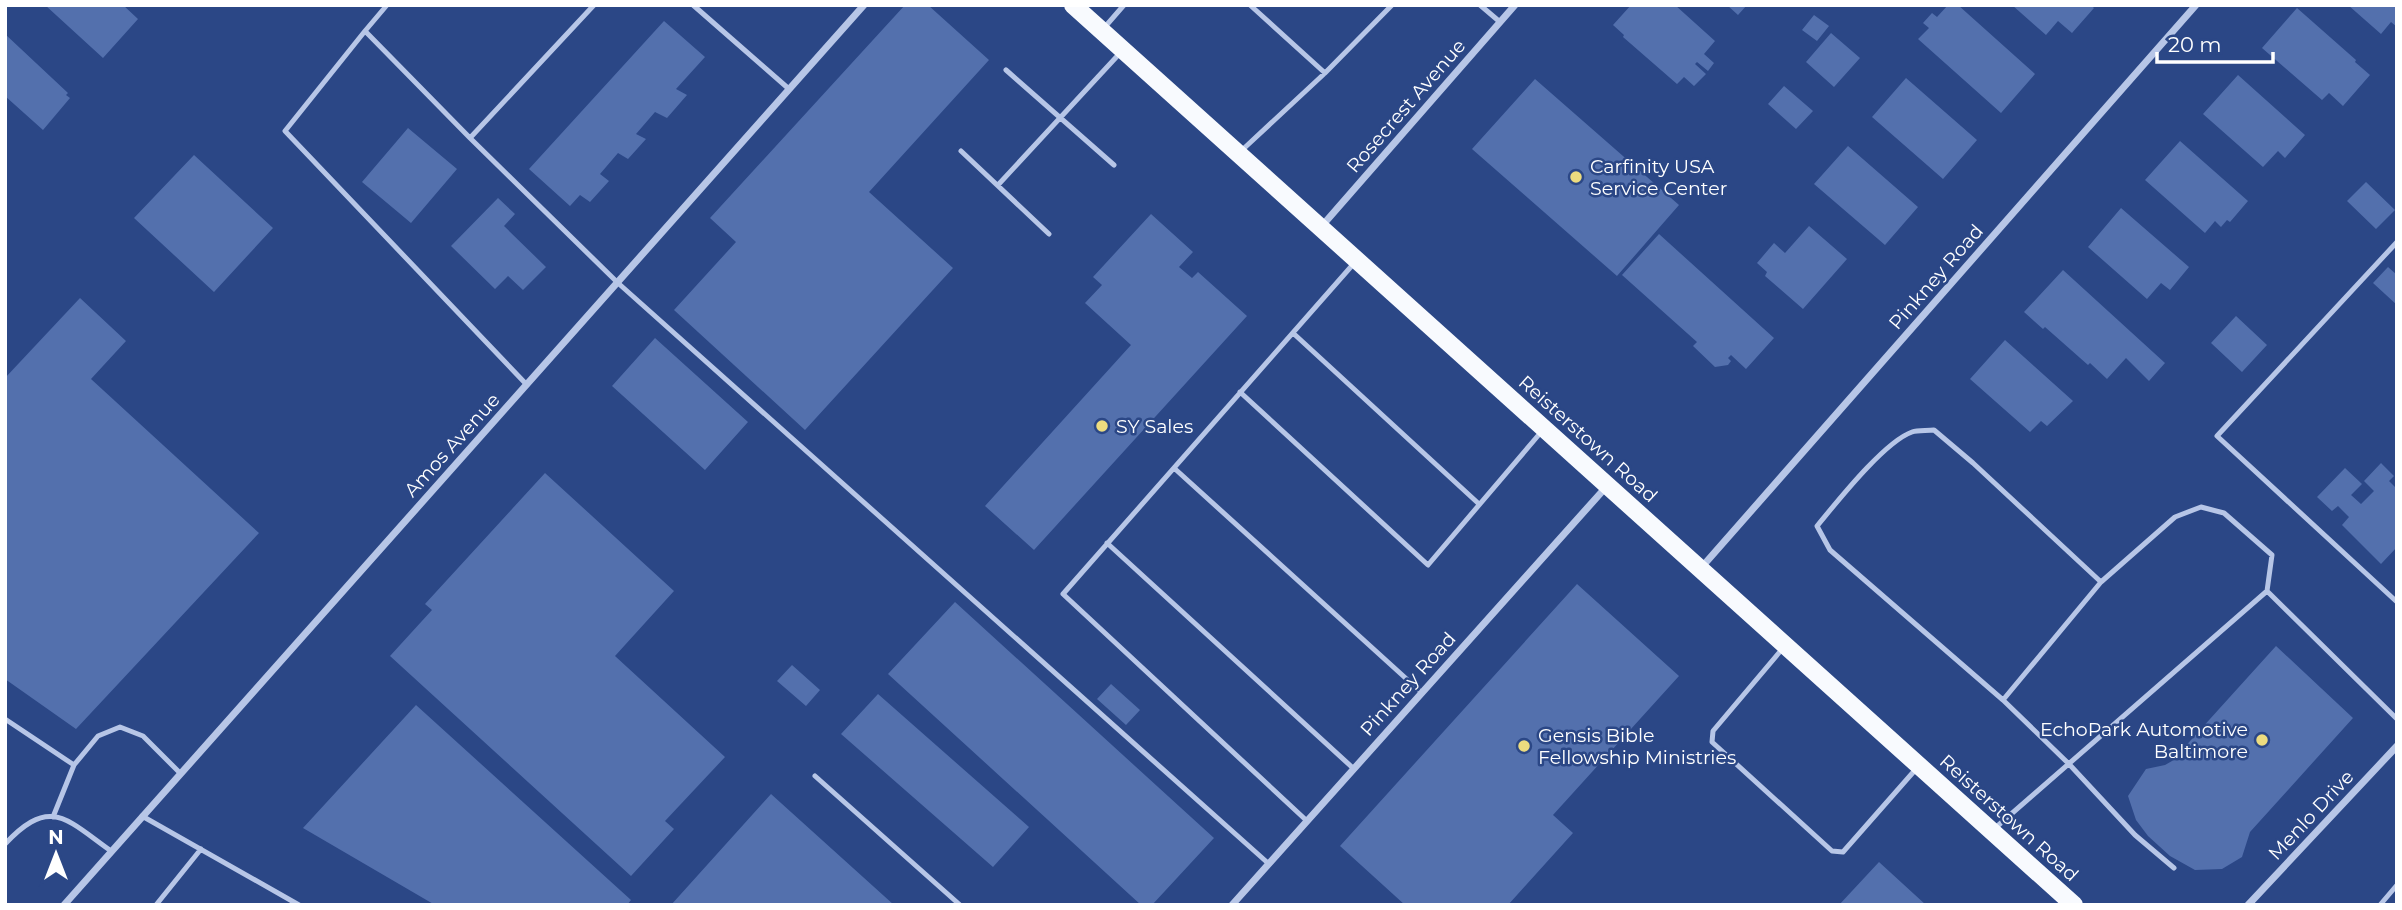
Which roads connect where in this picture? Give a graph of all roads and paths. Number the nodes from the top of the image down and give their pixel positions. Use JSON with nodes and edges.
{"nodes":[{"id":1,"x":387,"y":5,"type":"edge"},
{"id":2,"x":594,"y":5,"type":"edge"},
{"id":3,"x":693,"y":5,"type":"edge"},
{"id":4,"x":864,"y":5,"type":"edge"},
{"id":5,"x":1073,"y":5,"type":"edge"},
{"id":6,"x":1124,"y":5,"type":"edge"},
{"id":7,"x":1250,"y":5,"type":"edge"},
{"id":8,"x":1392,"y":5,"type":"edge"},
{"id":9,"x":1479,"y":5,"type":"edge"},
{"id":10,"x":1515,"y":5,"type":"edge"},
{"id":11,"x":2196,"y":5,"type":"edge"},
{"id":12,"x":1500,"y":22,"type":"junction"},
{"id":13,"x":1102,"y":31,"type":"junction"},
{"id":14,"x":365,"y":32,"type":"junction"},
{"id":15,"x":1123,"y":50,"type":"junction"},
{"id":16,"x":1006,"y":70,"type":"dead end"},
{"id":17,"x":1325,"y":73,"type":"junction"},
{"id":18,"x":789,"y":89,"type":"junction"},
{"id":19,"x":1060,"y":118,"type":"junction"},
{"id":20,"x":470,"y":138,"type":"junction"},
{"id":21,"x":961,"y":151,"type":"dead end"},
{"id":22,"x":1238,"y":154,"type":"junction"},
{"id":23,"x":1114,"y":165,"type":"dead end"},
{"id":24,"x":998,"y":186,"type":"junction"},
{"id":25,"x":1321,"y":228,"type":"junction"},
{"id":26,"x":1049,"y":234,"type":"dead end"},
{"id":27,"x":2397,"y":242,"type":"edge"},
{"id":28,"x":1357,"y":260,"type":"junction"},
{"id":29,"x":618,"y":283,"type":"junction"},
{"id":30,"x":1293,"y":333,"type":"junction"},
{"id":31,"x":527,"y":384,"type":"junction"},
{"id":32,"x":1240,"y":392,"type":"junction"},
{"id":33,"x":1544,"y":428,"type":"junction"},
{"id":34,"x":1174,"y":468,"type":"junction"},
{"id":35,"x":1607,"y":485,"type":"junction"},
{"id":36,"x":1479,"y":504,"type":"junction"},
{"id":37,"x":1107,"y":543,"type":"junction"},
{"id":38,"x":1700,"y":569,"type":"junction"},
{"id":39,"x":2101,"y":582,"type":"junction"},
{"id":40,"x":2267,"y":591,"type":"junction"},
{"id":41,"x":2397,"y":602,"type":"edge"},
{"id":42,"x":1785,"y":646,"type":"junction"},
{"id":43,"x":1422,"y":692,"type":"junction"},
{"id":44,"x":2003,"y":700,"type":"junction"},
{"id":45,"x":5,"y":719,"type":"edge"},
{"id":46,"x":2397,"y":719,"type":"edge"},
{"id":47,"x":2397,"y":746,"type":"edge"},
{"id":48,"x":2069,"y":764,"type":"junction"},
{"id":49,"x":74,"y":765,"type":"junction"},
{"id":50,"x":1919,"y":765,"type":"junction"},
{"id":51,"x":1354,"y":769,"type":"junction"},
{"id":52,"x":180,"y":773,"type":"junction"},
{"id":53,"x":815,"y":776,"type":"dead end"},
{"id":54,"x":142,"y":816,"type":"junction"},
{"id":55,"x":53,"y":817,"type":"junction"},
{"id":56,"x":1307,"y":821,"type":"junction"},
{"id":57,"x":1992,"y":831,"type":"junction"},
{"id":58,"x":5,"y":844,"type":"edge"},
{"id":59,"x":201,"y":849,"type":"junction"},
{"id":60,"x":111,"y":851,"type":"junction"},
{"id":61,"x":1269,"y":864,"type":"junction"},
{"id":62,"x":2174,"y":868,"type":"dead end"},
{"id":63,"x":2397,"y":885,"type":"edge"},
{"id":64,"x":64,"y":905,"type":"edge"},
{"id":65,"x":156,"y":905,"type":"edge"},
{"id":66,"x":299,"y":905,"type":"edge"},
{"id":67,"x":960,"y":905,"type":"edge"},
{"id":68,"x":1232,"y":905,"type":"edge"},
{"id":69,"x":2074,"y":905,"type":"edge"},
{"id":70,"x":2248,"y":905,"type":"edge"},
{"id":71,"x":2380,"y":905,"type":"edge"}],
"edges":[{"from":1,"to":14,"type":"lane"},
{"from":2,"to":20,"type":"lane"},
{"from":3,"to":18,"type":"lane"},
{"from":4,"to":18,"type":"street","name":"Amos Avenue"},
{"from":5,"to":13,"type":"main road","name":"Reisterstown Road"},
{"from":6,"to":13,"type":"lane"},
{"from":7,"to":17,"type":"lane"},
{"from":8,"to":17,"type":"lane"},
{"from":9,"to":12,"type":"lane"},
{"from":10,"to":12,"type":"street","name":"Rosecrest Avenue"},
{"from":11,"to":38,"type":"street","name":"Pinkney Road"},
{"from":12,"to":25,"type":"street","name":"Rosecrest Avenue"},
{"from":13,"to":15,"type":"main road","name":"Reisterstown Road"},
{"from":14,"to":20,"type":"lane"},
{"from":14,"to":31,"type":"lane"},
{"from":15,"to":19,"type":"lane"},
{"from":15,"to":22,"type":"main road","name":"Reisterstown Road"},
{"from":16,"to":19,"type":"lane"},
{"from":17,"to":22,"type":"lane"},
{"from":18,"to":29,"type":"street","name":"Amos Avenue"},
{"from":19,"to":23,"type":"lane"},
{"from":19,"to":24,"type":"lane"},
{"from":20,"to":29,"type":"lane"},
{"from":21,"to":24,"type":"lane"},
{"from":22,"to":25,"type":"main road","name":"Reisterstown Road"},
{"from":24,"to":26,"type":"lane"},
{"from":25,"to":28,"type":"main road","name":"Reisterstown Road"},
{"from":27,"to":41,"type":"lane"},
{"from":28,"to":30,"type":"lane"},
{"from":28,"to":33,"type":"main road","name":"Reisterstown Road"},
{"from":29,"to":31,"type":"street","name":"Amos Avenue"},
{"from":29,"to":61,"type":"lane"},
{"from":30,"to":32,"type":"lane"},
{"from":30,"to":36,"type":"lane"},
{"from":31,"to":52,"type":"street","name":"Amos Avenue"},
{"from":32,"to":34,"type":"lane"},
{"from":32,"to":36,"type":"lane"},
{"from":33,"to":35,"type":"main road","name":"Reisterstown Road"},
{"from":33,"to":36,"type":"lane"},
{"from":34,"to":37,"type":"lane"},
{"from":34,"to":43,"type":"lane"},
{"from":35,"to":38,"type":"main road","name":"Reisterstown Road"},
{"from":35,"to":43,"type":"street","name":"Pinkney Road"},
{"from":37,"to":51,"type":"lane"},
{"from":37,"to":56,"type":"lane"},
{"from":38,"to":42,"type":"main road","name":"Reisterstown Road"},
{"from":39,"to":40,"type":"lane"},
{"from":39,"to":44,"type":"lane"},
{"from":39,"to":44,"type":"lane"},
{"from":40,"to":46,"type":"lane"},
{"from":40,"to":48,"type":"lane"},
{"from":42,"to":50,"type":"main road","name":"Reisterstown Road"},
{"from":42,"to":50,"type":"lane"},
{"from":43,"to":51,"type":"street","name":"Pinkney Road"},
{"from":44,"to":48,"type":"lane"},
{"from":45,"to":49,"type":"lane"},
{"from":47,"to":70,"type":"street","name":"Menlo Drive"},
{"from":48,"to":57,"type":"lane"},
{"from":48,"to":62,"type":"lane"},
{"from":49,"to":52,"type":"lane"},
{"from":49,"to":55,"type":"lane"},
{"from":50,"to":57,"type":"main road","name":"Reisterstown Road"},
{"from":51,"to":56,"type":"street","name":"Pinkney Road"},
{"from":52,"to":54,"type":"street","name":"Amos Avenue"},
{"from":53,"to":67,"type":"lane"},
{"from":54,"to":59,"type":"lane"},
{"from":54,"to":60,"type":"street","name":"Amos Avenue"},
{"from":55,"to":58,"type":"lane"},
{"from":55,"to":60,"type":"lane"},
{"from":56,"to":61,"type":"street","name":"Pinkney Road"},
{"from":57,"to":69,"type":"main road","name":"Reisterstown Road"},
{"from":59,"to":65,"type":"lane"},
{"from":59,"to":66,"type":"lane"},
{"from":60,"to":64,"type":"street","name":"Amos Avenue"},
{"from":61,"to":68,"type":"street","name":"Pinkney Road"},
{"from":63,"to":71,"type":"lane"}]}
